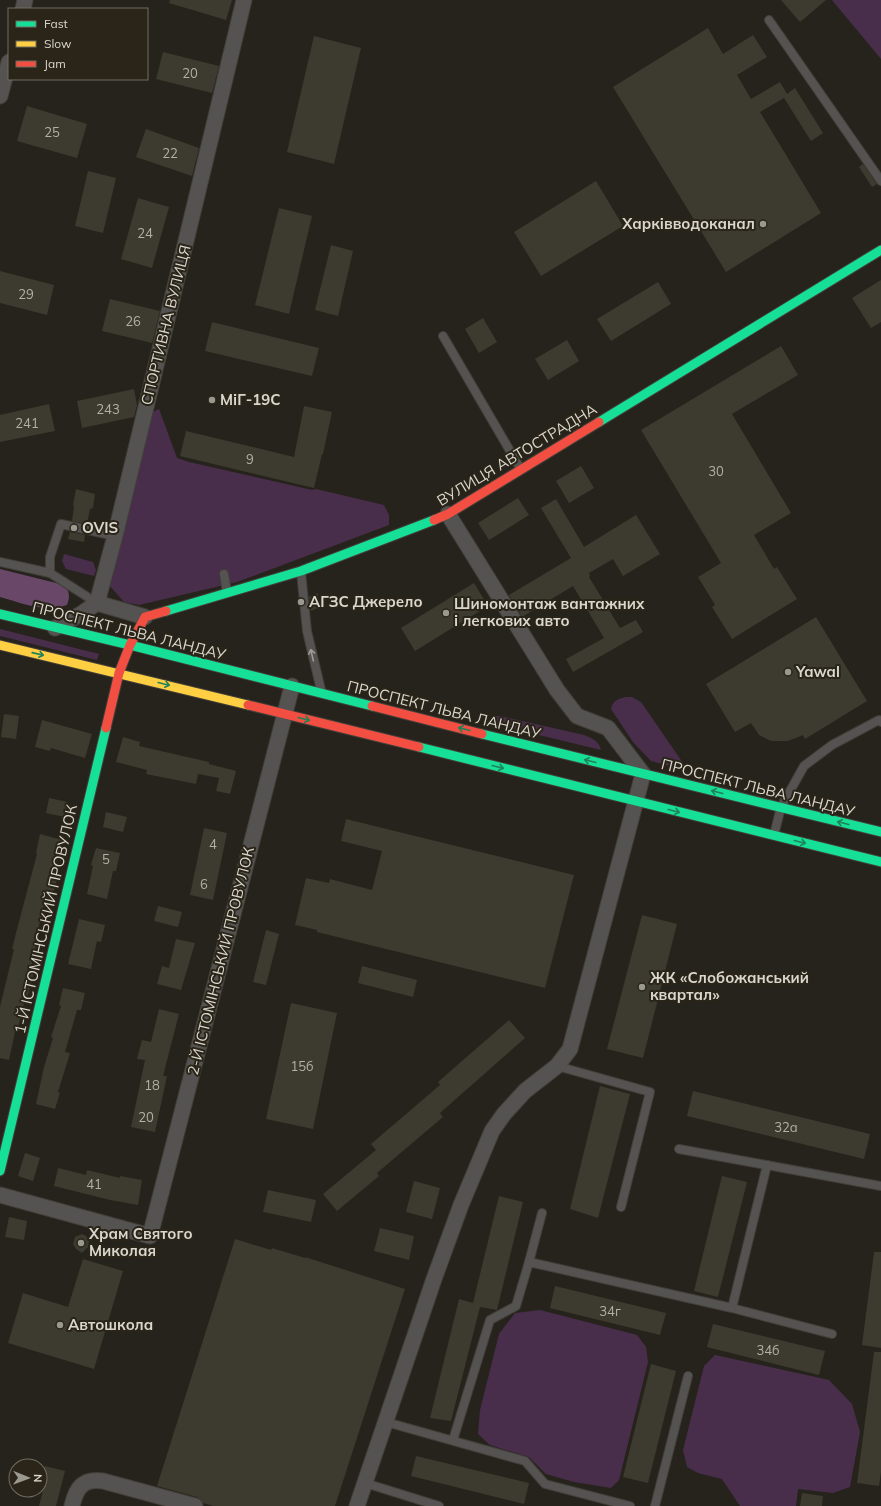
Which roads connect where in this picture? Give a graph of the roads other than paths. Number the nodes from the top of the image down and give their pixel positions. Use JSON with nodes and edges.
{"nodes":[{"id":1,"x":244,"y":0,"type":"edge"},
{"id":2,"x":769,"y":20,"type":"dead end"},
{"id":3,"x":8,"y":66,"type":"edge"},
{"id":4,"x":0,"y":96,"type":"edge"},
{"id":5,"x":881,"y":181,"type":"edge"},
{"id":6,"x":881,"y":250,"type":"edge"},
{"id":7,"x":443,"y":336,"type":"dead end"},
{"id":8,"x":521,"y":469,"type":"junction"},
{"id":9,"x":448,"y":514,"type":"junction"},
{"id":10,"x":115,"y":536,"type":"junction"},
{"id":11,"x":0,"y":562,"type":"edge"},
{"id":12,"x":301,"y":571,"type":"junction"},
{"id":13,"x":50,"y":573,"type":"junction"},
{"id":14,"x":224,"y":574,"type":"dead end"},
{"id":15,"x":227,"y":593,"type":"junction"},
{"id":16,"x":97,"y":603,"type":"junction"},
{"id":17,"x":0,"y":614,"type":"edge"},
{"id":18,"x":146,"y":617,"type":"junction"},
{"id":19,"x":55,"y":628,"type":"junction"},
{"id":20,"x":0,"y":645,"type":"edge"},
{"id":21,"x":130,"y":645,"type":"junction"},
{"id":22,"x":119,"y":672,"type":"junction"},
{"id":23,"x":292,"y":686,"type":"junction"},
{"id":24,"x":322,"y":693,"type":"junction"},
{"id":25,"x":284,"y":714,"type":"junction"},
{"id":26,"x":881,"y":722,"type":"edge"},
{"id":27,"x":643,"y":774,"type":"junction"},
{"id":28,"x":636,"y":802,"type":"junction"},
{"id":29,"x":781,"y":807,"type":"junction"},
{"id":30,"x":881,"y":832,"type":"edge"},
{"id":31,"x":774,"y":836,"type":"junction"},
{"id":32,"x":881,"y":862,"type":"edge"},
{"id":33,"x":557,"y":1066,"type":"junction"},
{"id":34,"x":679,"y":1149,"type":"dead end"},
{"id":35,"x":767,"y":1165,"type":"junction"},
{"id":36,"x":0,"y":1171,"type":"edge"},
{"id":37,"x":881,"y":1186,"type":"edge"},
{"id":38,"x":0,"y":1195,"type":"edge"},
{"id":39,"x":621,"y":1207,"type":"dead end"},
{"id":40,"x":542,"y":1213,"type":"dead end"},
{"id":41,"x":529,"y":1262,"type":"junction"},
{"id":42,"x":732,"y":1308,"type":"junction"},
{"id":43,"x":832,"y":1334,"type":"dead end"},
{"id":44,"x":688,"y":1376,"type":"dead end"},
{"id":45,"x":386,"y":1422,"type":"junction"},
{"id":46,"x":453,"y":1440,"type":"junction"},
{"id":47,"x":365,"y":1482,"type":"junction"},
{"id":48,"x":72,"y":1506,"type":"edge"},
{"id":49,"x":195,"y":1506,"type":"edge"},
{"id":50,"x":357,"y":1506,"type":"edge"},
{"id":51,"x":439,"y":1506,"type":"edge"},
{"id":52,"x":630,"y":1506,"type":"edge"},
{"id":53,"x":655,"y":1506,"type":"edge"}],
"edges":[{"from":1,"to":10,"type":"street","name":"СПОРТИВНА ВУЛИЦЯ"},
{"from":2,"to":5,"type":"lane"},
{"from":3,"to":4,"type":"street"},
{"from":6,"to":8,"type":"main road","name":"ВУЛИЦЯ АВТОСТРАДНА"},
{"from":7,"to":8,"type":"lane"},
{"from":8,"to":9,"type":"main road","name":"ВУЛИЦЯ АВТОСТРАДНА"},
{"from":9,"to":12,"type":"main road","name":"ВУЛИЦЯ АВТОСТРАДНА"},
{"from":9,"to":27,"type":"street"},
{"from":10,"to":13,"type":"lane"},
{"from":10,"to":16,"type":"street","name":"СПОРТИВНА ВУЛИЦЯ"},
{"from":11,"to":13,"type":"lane"},
{"from":12,"to":15,"type":"main road","name":"ВУЛИЦЯ АВТОСТРАДНА"},
{"from":24,"to":12,"type":"lane","one_way":true},
{"from":13,"to":16,"type":"lane"},
{"from":14,"to":15,"type":"lane"},
{"from":15,"to":18,"type":"main road","name":"ВУЛИЦЯ АВТОСТРАДНА"},
{"from":16,"to":18,"type":"street"},
{"from":16,"to":19,"type":"street"},
{"from":17,"to":19,"type":"main road","name":"ПРОСПЕКТ ЛЬВА ЛАНДАУ"},
{"from":18,"to":21,"type":"main road"},
{"from":19,"to":21,"type":"main road","name":"ПРОСПЕКТ ЛЬВА ЛАНДАУ"},
{"from":20,"to":22,"type":"main road","one_way":true},
{"from":21,"to":22,"type":"main road","name":"1-Й ІСТОМІНСЬКИЙ ПРОВУЛОК"},
{"from":21,"to":23,"type":"main road","name":"ПРОСПЕКТ ЛЬВА ЛАНДАУ"},
{"from":22,"to":25,"type":"main road","one_way":true},
{"from":22,"to":36,"type":"main road","name":"1-Й ІСТОМІНСЬКИЙ ПРОВУЛОК"},
{"from":23,"to":24,"type":"main road","name":"ПРОСПЕКТ ЛЬВА ЛАНДАУ"},
{"from":23,"to":25,"type":"street","name":"2-Й ІСТОМІНСЬКИЙ ПРОВУЛОК"},
{"from":27,"to":24,"type":"main road","name":"ПРОСПЕКТ ЛЬВА ЛАНДАУ","one_way":true},
{"from":25,"to":28,"type":"main road","one_way":true},
{"from":25,"to":38,"type":"street","name":"2-Й ІСТОМІНСЬКИЙ ПРОВУЛОК"},
{"from":26,"to":29,"type":"lane"},
{"from":27,"to":28,"type":"street"},
{"from":29,"to":27,"type":"main road","name":"ПРОСПЕКТ ЛЬВА ЛАНДАУ","one_way":true},
{"from":28,"to":31,"type":"main road","one_way":true},
{"from":28,"to":33,"type":"street"},
{"from":30,"to":29,"type":"main road","name":"ПРОСПЕКТ ЛЬВА ЛАНДАУ","one_way":true},
{"from":29,"to":31,"type":"lane"},
{"from":31,"to":32,"type":"main road","one_way":true},
{"from":33,"to":39,"type":"lane"},
{"from":33,"to":45,"type":"street"},
{"from":34,"to":35,"type":"lane"},
{"from":35,"to":37,"type":"lane"},
{"from":35,"to":42,"type":"lane"},
{"from":40,"to":41,"type":"lane"},
{"from":41,"to":42,"type":"lane"},
{"from":41,"to":46,"type":"lane"},
{"from":42,"to":43,"type":"lane"},
{"from":44,"to":53,"type":"lane"},
{"from":45,"to":46,"type":"lane"},
{"from":45,"to":47,"type":"street"},
{"from":46,"to":52,"type":"lane"},
{"from":47,"to":50,"type":"street"},
{"from":47,"to":51,"type":"lane"},
{"from":48,"to":49,"type":"street"}]}
